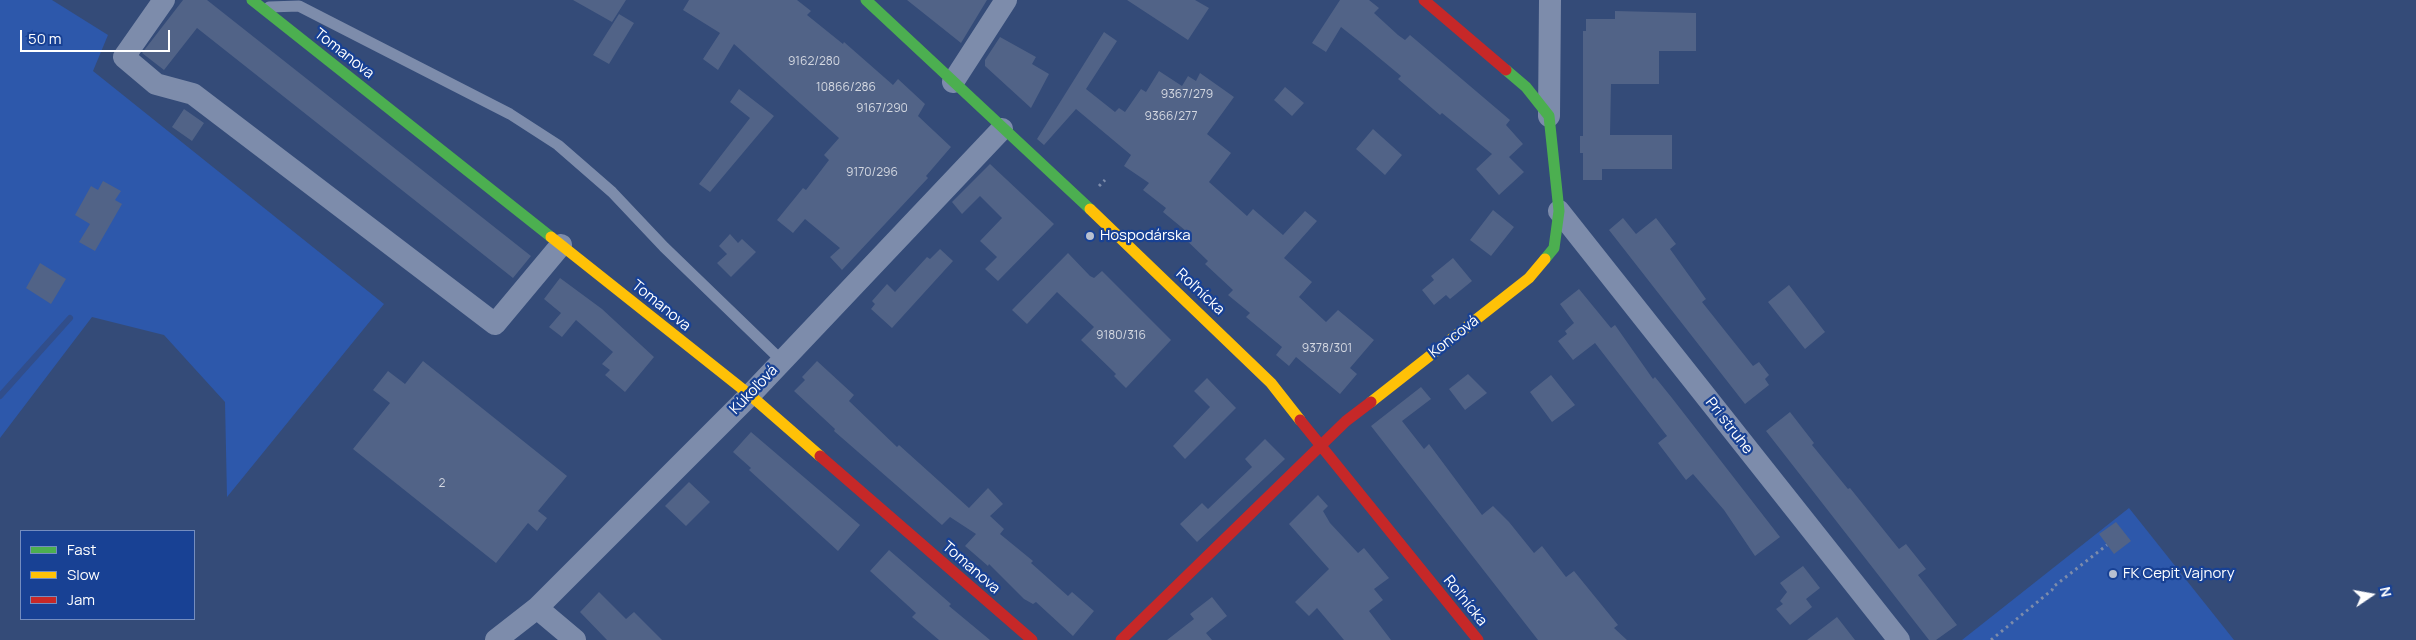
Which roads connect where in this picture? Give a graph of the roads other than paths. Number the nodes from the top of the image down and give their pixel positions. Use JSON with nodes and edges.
{"nodes":[{"id":1,"x":164,"y":0,"type":"edge"},
{"id":2,"x":252,"y":0,"type":"edge"},
{"id":3,"x":866,"y":0,"type":"edge"},
{"id":4,"x":1006,"y":0,"type":"edge"},
{"id":5,"x":1424,"y":0,"type":"edge"},
{"id":6,"x":1550,"y":0,"type":"edge"},
{"id":7,"x":262,"y":8,"type":"junction"},
{"id":8,"x":953,"y":82,"type":"junction"},
{"id":9,"x":1549,"y":116,"type":"junction"},
{"id":10,"x":1002,"y":129,"type":"junction"},
{"id":11,"x":1559,"y":211,"type":"junction"},
{"id":12,"x":561,"y":245,"type":"junction"},
{"id":13,"x":782,"y":361,"type":"junction"},
{"id":14,"x":750,"y":395,"type":"junction"},
{"id":15,"x":1322,"y":446,"type":"junction"},
{"id":16,"x":537,"y":608,"type":"junction"},
{"id":17,"x":496,"y":640,"type":"edge"},
{"id":18,"x":575,"y":640,"type":"edge"},
{"id":19,"x":1032,"y":640,"type":"edge"},
{"id":20,"x":1121,"y":640,"type":"edge"},
{"id":21,"x":1478,"y":640,"type":"edge"},
{"id":22,"x":1899,"y":640,"type":"edge"}],
"edges":[{"from":1,"to":12,"type":"street"},
{"from":2,"to":7,"type":"street","name":"Tomanova"},
{"from":3,"to":8,"type":"street","name":"Roľnícka"},
{"from":4,"to":8,"type":"street"},
{"from":5,"to":9,"type":"street"},
{"from":6,"to":9,"type":"street"},
{"from":7,"to":12,"type":"street","name":"Tomanova"},
{"from":7,"to":13,"type":"lane","name":"Tomanova"},
{"from":8,"to":10,"type":"street","name":"Roľnícka"},
{"from":9,"to":11,"type":"street","name":"Koncová"},
{"from":10,"to":13,"type":"street","name":"Kúkoľová"},
{"from":10,"to":15,"type":"street","name":"Roľnícka"},
{"from":11,"to":15,"type":"street","name":"Koncová"},
{"from":11,"to":22,"type":"street","name":"Pri struhe"},
{"from":12,"to":14,"type":"street","name":"Tomanova"},
{"from":13,"to":14,"type":"street","name":"Kúkoľová"},
{"from":14,"to":16,"type":"street","name":"Kúkoľová"},
{"from":14,"to":19,"type":"street","name":"Tomanova"},
{"from":15,"to":20,"type":"street"},
{"from":15,"to":21,"type":"street","name":"Roľnícka"},
{"from":16,"to":17,"type":"street","name":"Kúkoľová"},
{"from":16,"to":18,"type":"street"}]}
